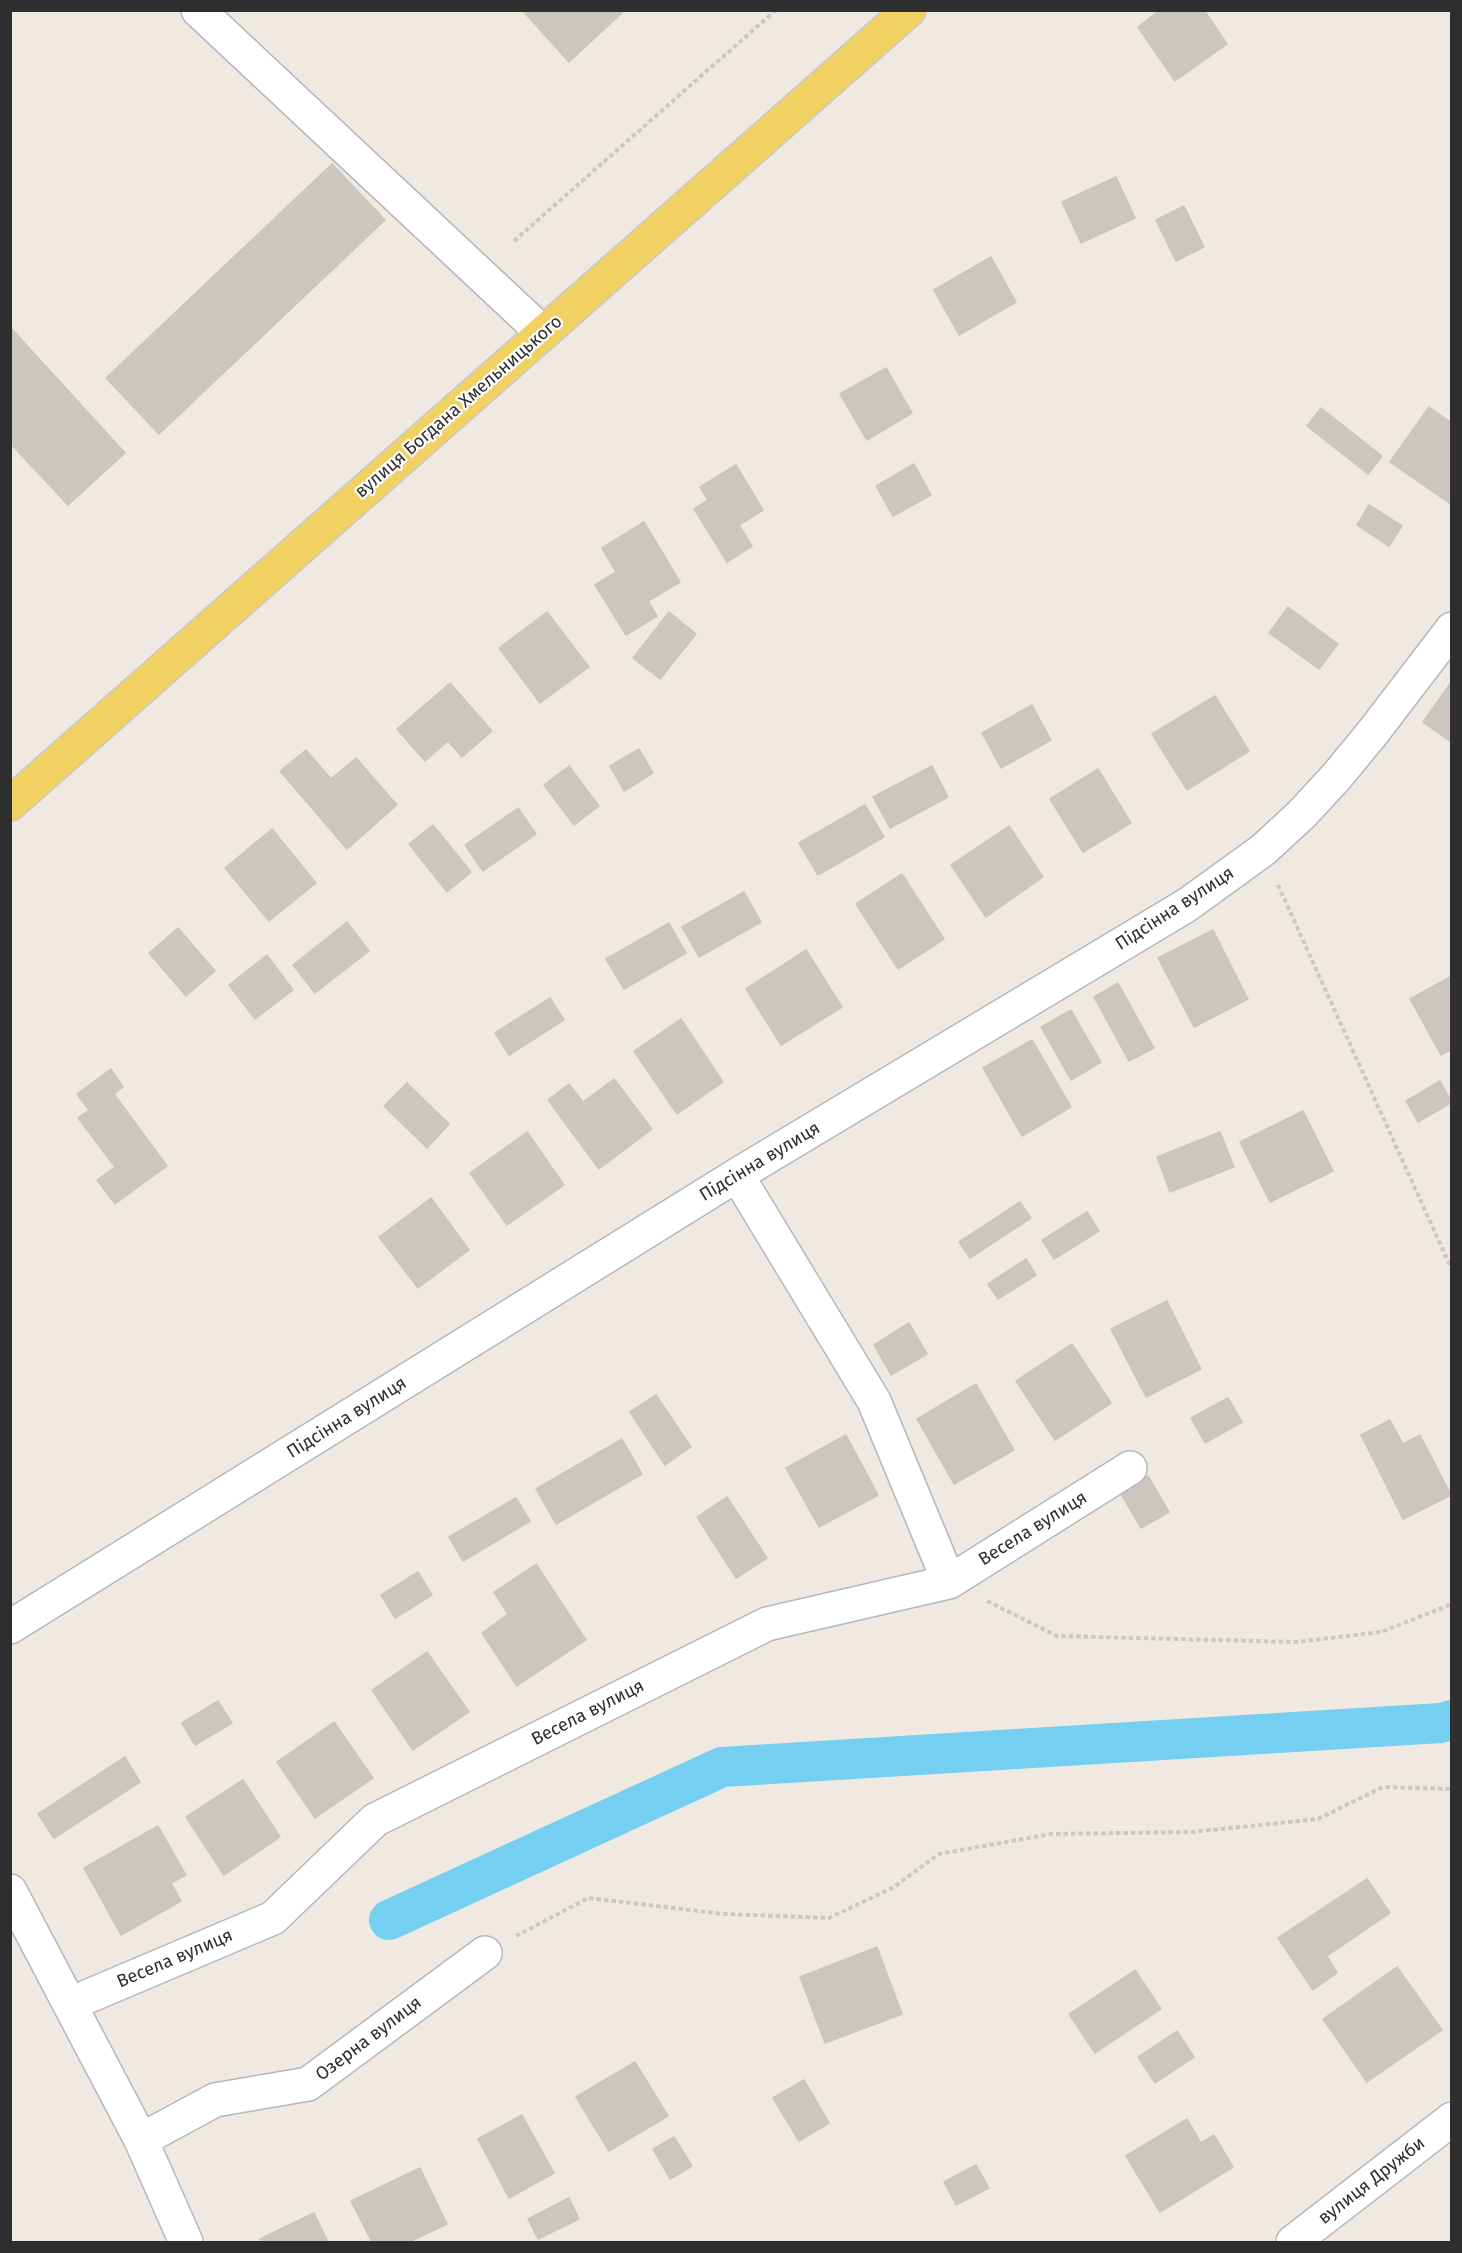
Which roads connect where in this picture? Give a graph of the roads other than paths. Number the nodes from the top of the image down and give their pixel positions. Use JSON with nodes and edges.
{"nodes":[{"id":1,"x":198,"y":10,"type":"edge"},
{"id":2,"x":909,"y":10,"type":"edge"},
{"id":3,"x":543,"y":333,"type":"junction"},
{"id":4,"x":1452,"y":629,"type":"edge"},
{"id":5,"x":10,"y":804,"type":"edge"},
{"id":6,"x":737,"y":1175,"type":"junction"},
{"id":7,"x":1130,"y":1468,"type":"dead end"},
{"id":8,"x":949,"y":1582,"type":"junction"},
{"id":9,"x":10,"y":1627,"type":"edge"},
{"id":10,"x":10,"y":1891,"type":"edge"},
{"id":11,"x":485,"y":1953,"type":"road end"},
{"id":12,"x":70,"y":2004,"type":"junction"},
{"id":13,"x":1452,"y":2119,"type":"edge"},
{"id":14,"x":141,"y":2140,"type":"junction"},
{"id":15,"x":186,"y":2242,"type":"edge"},
{"id":16,"x":1293,"y":2242,"type":"edge"}],
"edges":[{"from":1,"to":3,"type":"street"},
{"from":2,"to":3,"type":"main road","name":"вулиця Богдана Хмельницького"},
{"from":3,"to":5,"type":"main road","name":"вулиця Богдана Хмельницького"},
{"from":4,"to":6,"type":"street","name":"Підсінна вулиця"},
{"from":6,"to":8,"type":"street"},
{"from":6,"to":9,"type":"street","name":"Підсінна вулиця"},
{"from":7,"to":8,"type":"street","name":"Весела вулиця"},
{"from":8,"to":12,"type":"street","name":"Весела вулиця"},
{"from":10,"to":12,"type":"street"},
{"from":11,"to":14,"type":"street","name":"Озерна вулиця"},
{"from":12,"to":14,"type":"street"},
{"from":13,"to":16,"type":"street","name":"вулиця Дружби"},
{"from":14,"to":15,"type":"street"}]}
